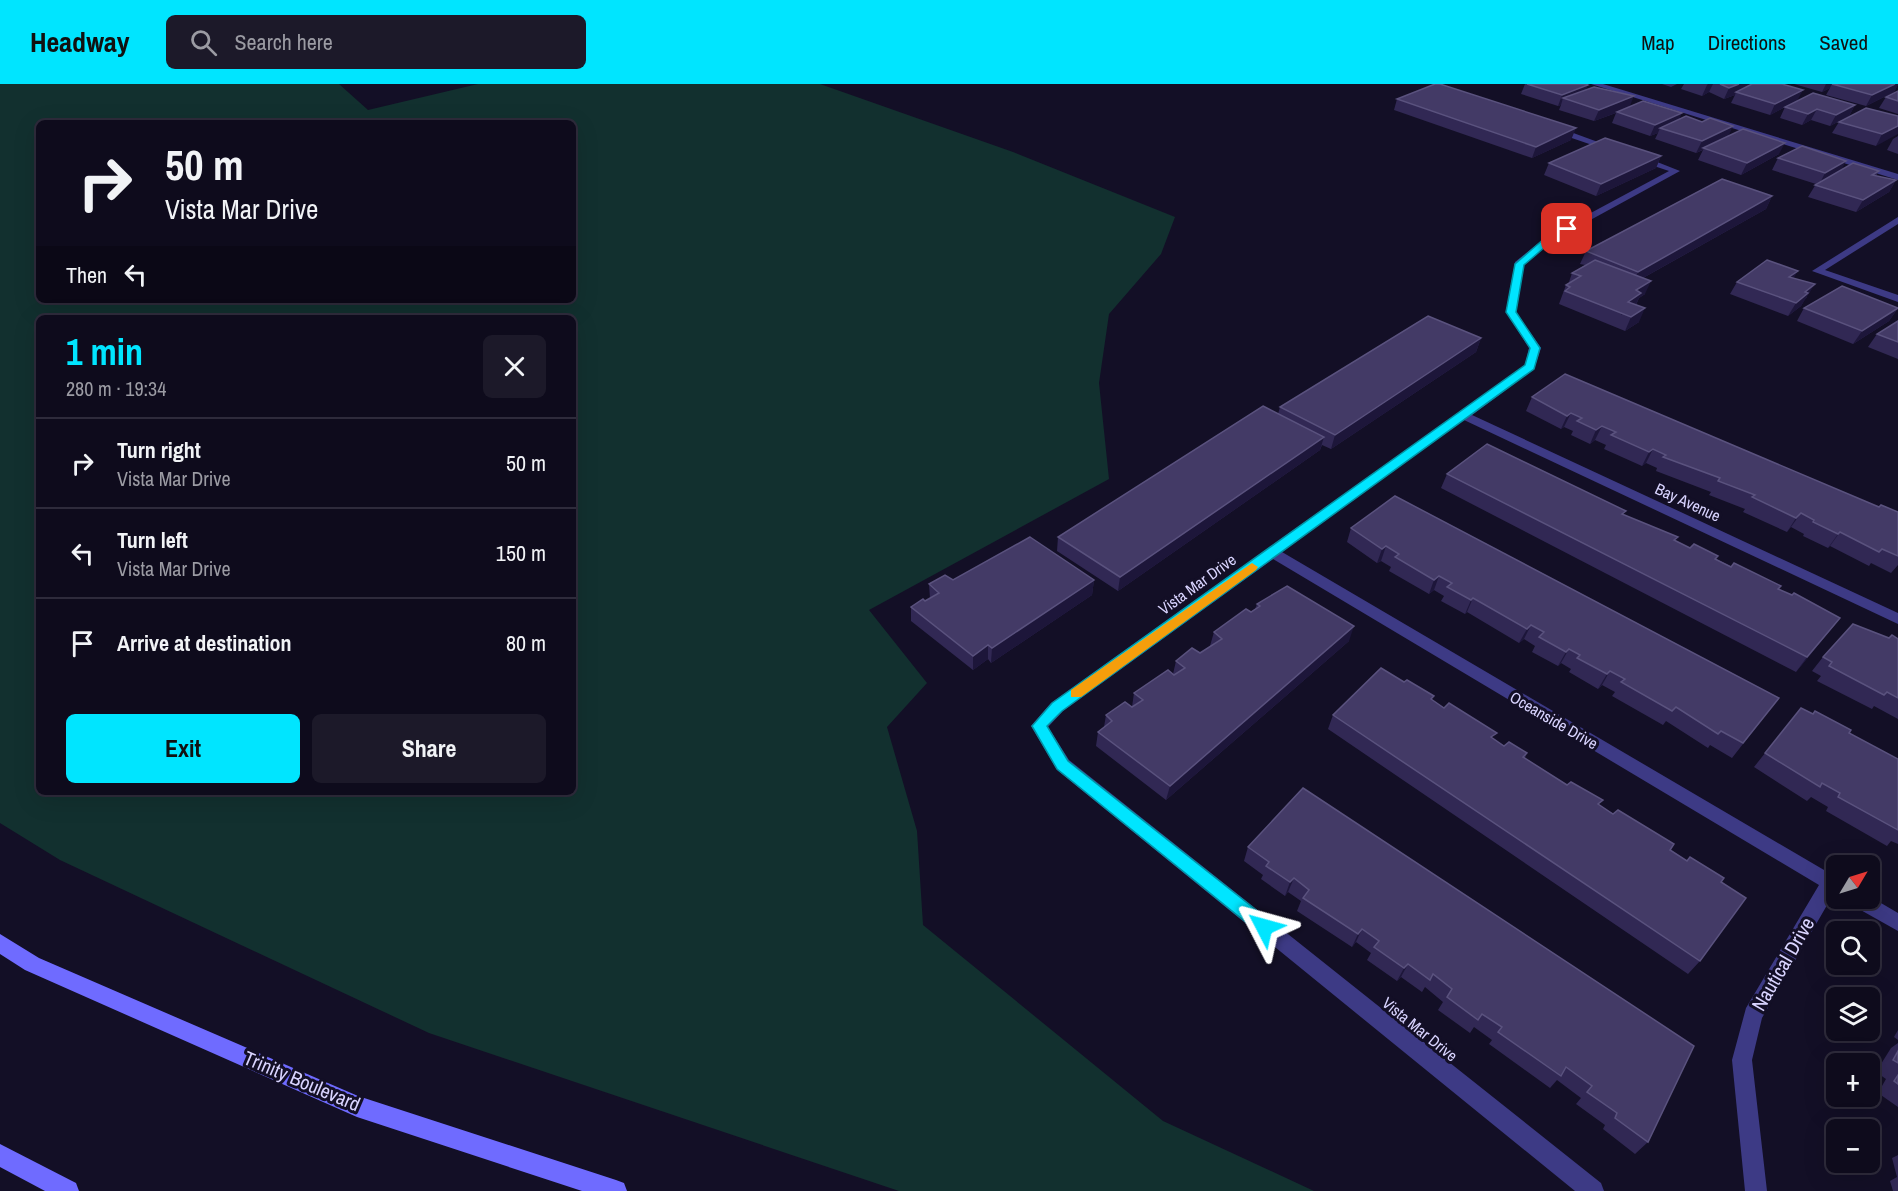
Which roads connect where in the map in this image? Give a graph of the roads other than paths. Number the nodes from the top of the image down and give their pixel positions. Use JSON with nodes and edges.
{"nodes":[{"id":1,"x":1596,"y":84,"type":"edge"},
{"id":2,"x":1543,"y":125,"type":"edge"},
{"id":3,"x":1898,"y":177,"type":"edge"},
{"id":4,"x":1898,"y":220,"type":"edge"},
{"id":5,"x":1898,"y":299,"type":"edge"},
{"id":6,"x":1463,"y":415,"type":"junction"},
{"id":7,"x":1272,"y":552,"type":"junction"},
{"id":8,"x":1898,"y":619,"type":"edge"},
{"id":9,"x":1826,"y":880,"type":"edge"},
{"id":10,"x":1826,"y":895,"type":"edge"},
{"id":11,"x":1875,"y":909,"type":"edge"},
{"id":12,"x":1898,"y":923,"type":"edge"},
{"id":13,"x":0,"y":943,"type":"edge"},
{"id":14,"x":0,"y":1155,"type":"edge"},
{"id":15,"x":68,"y":1191,"type":"edge"},
{"id":16,"x":616,"y":1191,"type":"edge"},
{"id":17,"x":1593,"y":1191,"type":"edge"},
{"id":18,"x":1756,"y":1191,"type":"edge"}],
"edges":[{"from":1,"to":3,"type":"street"},
{"from":2,"to":6,"type":"street","name":"Vista Mar Drive"},
{"from":4,"to":5,"type":"street"},
{"from":6,"to":7,"type":"street","name":"Vista Mar Drive"},
{"from":6,"to":8,"type":"street","name":"Bay Avenue"},
{"from":7,"to":9,"type":"street","name":"Oceanside Drive"},
{"from":7,"to":17,"type":"street","name":"Vista Mar Drive"},
{"from":10,"to":18,"type":"street","name":"Nautical Drive"},
{"from":11,"to":12,"type":"street"},
{"from":13,"to":16,"type":"main road","name":"Trinity Boulevard"},
{"from":14,"to":15,"type":"main road"}]}
